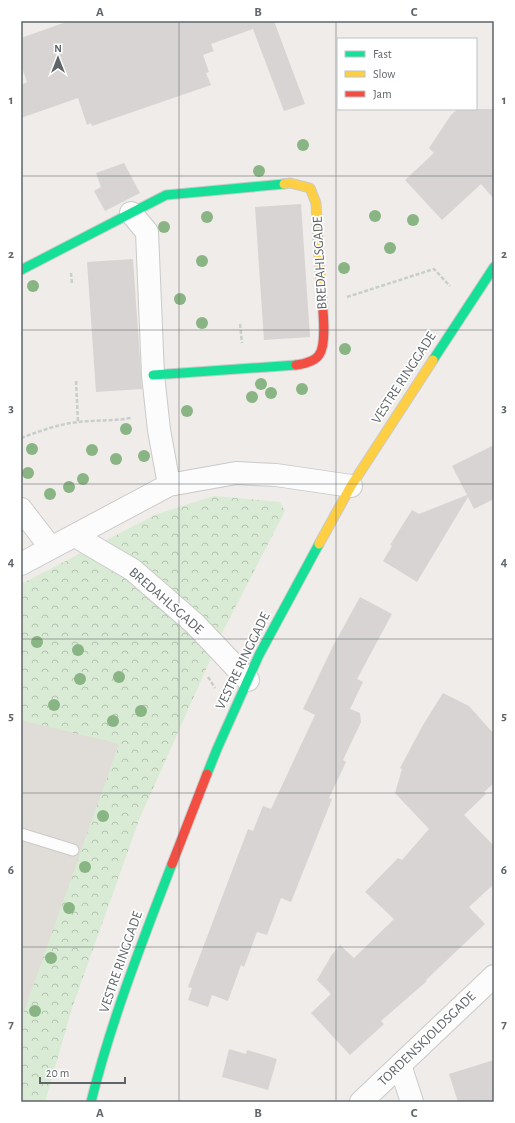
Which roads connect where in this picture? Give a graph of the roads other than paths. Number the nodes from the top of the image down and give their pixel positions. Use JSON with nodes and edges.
{"nodes":[{"id":1,"x":130,"y":213,"type":"junction"},
{"id":2,"x":494,"y":267,"type":"edge"},
{"id":3,"x":21,"y":270,"type":"edge"},
{"id":4,"x":153,"y":374,"type":"junction"},
{"id":5,"x":169,"y":485,"type":"junction"},
{"id":6,"x":351,"y":486,"type":"junction"},
{"id":7,"x":21,"y":509,"type":"edge"},
{"id":8,"x":75,"y":536,"type":"junction"},
{"id":9,"x":51,"y":548,"type":"junction"},
{"id":10,"x":21,"y":564,"type":"edge"},
{"id":11,"x":248,"y":680,"type":"junction"},
{"id":12,"x":21,"y":834,"type":"edge"},
{"id":13,"x":73,"y":850,"type":"dead end"},
{"id":14,"x":494,"y":976,"type":"edge"},
{"id":15,"x":400,"y":1065,"type":"junction"},
{"id":16,"x":92,"y":1102,"type":"edge"},
{"id":17,"x":361,"y":1102,"type":"edge"},
{"id":18,"x":412,"y":1102,"type":"edge"}],
"edges":[{"from":1,"to":3,"type":"street","name":"BREDAHLSGADE"},
{"from":1,"to":4,"type":"street"},
{"from":1,"to":4,"type":"street","name":"BREDAHLSGADE"},
{"from":2,"to":6,"type":"street","name":"VESTRE RINGGADE"},
{"from":4,"to":5,"type":"street"},
{"from":5,"to":6,"type":"street"},
{"from":5,"to":8,"type":"street"},
{"from":6,"to":11,"type":"street","name":"VESTRE RINGGADE"},
{"from":7,"to":9,"type":"street"},
{"from":8,"to":9,"type":"street"},
{"from":8,"to":11,"type":"street","name":"BREDAHLSGADE"},
{"from":9,"to":10,"type":"street"},
{"from":11,"to":16,"type":"street","name":"VESTRE RINGGADE"},
{"from":12,"to":13,"type":"lane"},
{"from":14,"to":15,"type":"street","name":"TORDENSKJOLDSGADE"},
{"from":15,"to":17,"type":"street","name":"TORDENSKJOLDSGADE"},
{"from":15,"to":18,"type":"street"}]}
